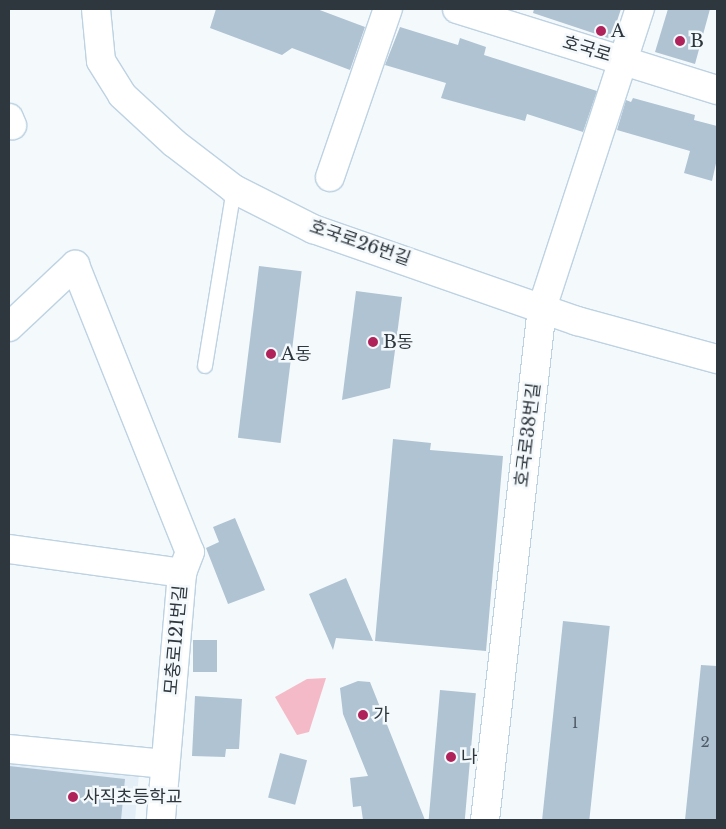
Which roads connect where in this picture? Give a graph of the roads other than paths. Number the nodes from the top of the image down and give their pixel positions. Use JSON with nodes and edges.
{"nodes":[{"id":1,"x":96,"y":9,"type":"edge"},
{"id":2,"x":388,"y":9,"type":"edge"},
{"id":3,"x":456,"y":9,"type":"edge"},
{"id":4,"x":640,"y":9,"type":"edge"},
{"id":5,"x":622,"y":60,"type":"junction"},
{"id":6,"x":717,"y":90,"type":"edge"},
{"id":7,"x":330,"y":177,"type":"dead end"},
{"id":8,"x":234,"y":189,"type":"junction"},
{"id":9,"x":542,"y":308,"type":"junction"},
{"id":10,"x":9,"y":327,"type":"edge"},
{"id":11,"x":717,"y":359,"type":"edge"},
{"id":12,"x":204,"y":366,"type":"dead end"},
{"id":13,"x":9,"y":549,"type":"edge"},
{"id":14,"x":182,"y":573,"type":"junction"},
{"id":15,"x":9,"y":749,"type":"edge"},
{"id":16,"x":164,"y":764,"type":"junction"},
{"id":17,"x":161,"y":820,"type":"edge"},
{"id":18,"x":485,"y":820,"type":"edge"}],
"edges":[{"from":1,"to":8,"type":"street","name":"호국로26번길"},
{"from":2,"to":7,"type":"street"},
{"from":3,"to":5,"type":"street","name":"호국로"},
{"from":4,"to":5,"type":"street","name":"호국로38번길"},
{"from":5,"to":6,"type":"street","name":"호국로"},
{"from":5,"to":9,"type":"street","name":"호국로38번길"},
{"from":8,"to":9,"type":"street","name":"호국로26번길"},
{"from":8,"to":12,"type":"lane"},
{"from":9,"to":11,"type":"street","name":"호국로26번길"},
{"from":9,"to":18,"type":"street","name":"호국로38번길"},
{"from":10,"to":14,"type":"street"},
{"from":13,"to":14,"type":"street","name":"모충로121번길"},
{"from":14,"to":16,"type":"street","name":"모충로121번길"},
{"from":15,"to":16,"type":"street"},
{"from":16,"to":17,"type":"street","name":"모충로121번길"}]}
